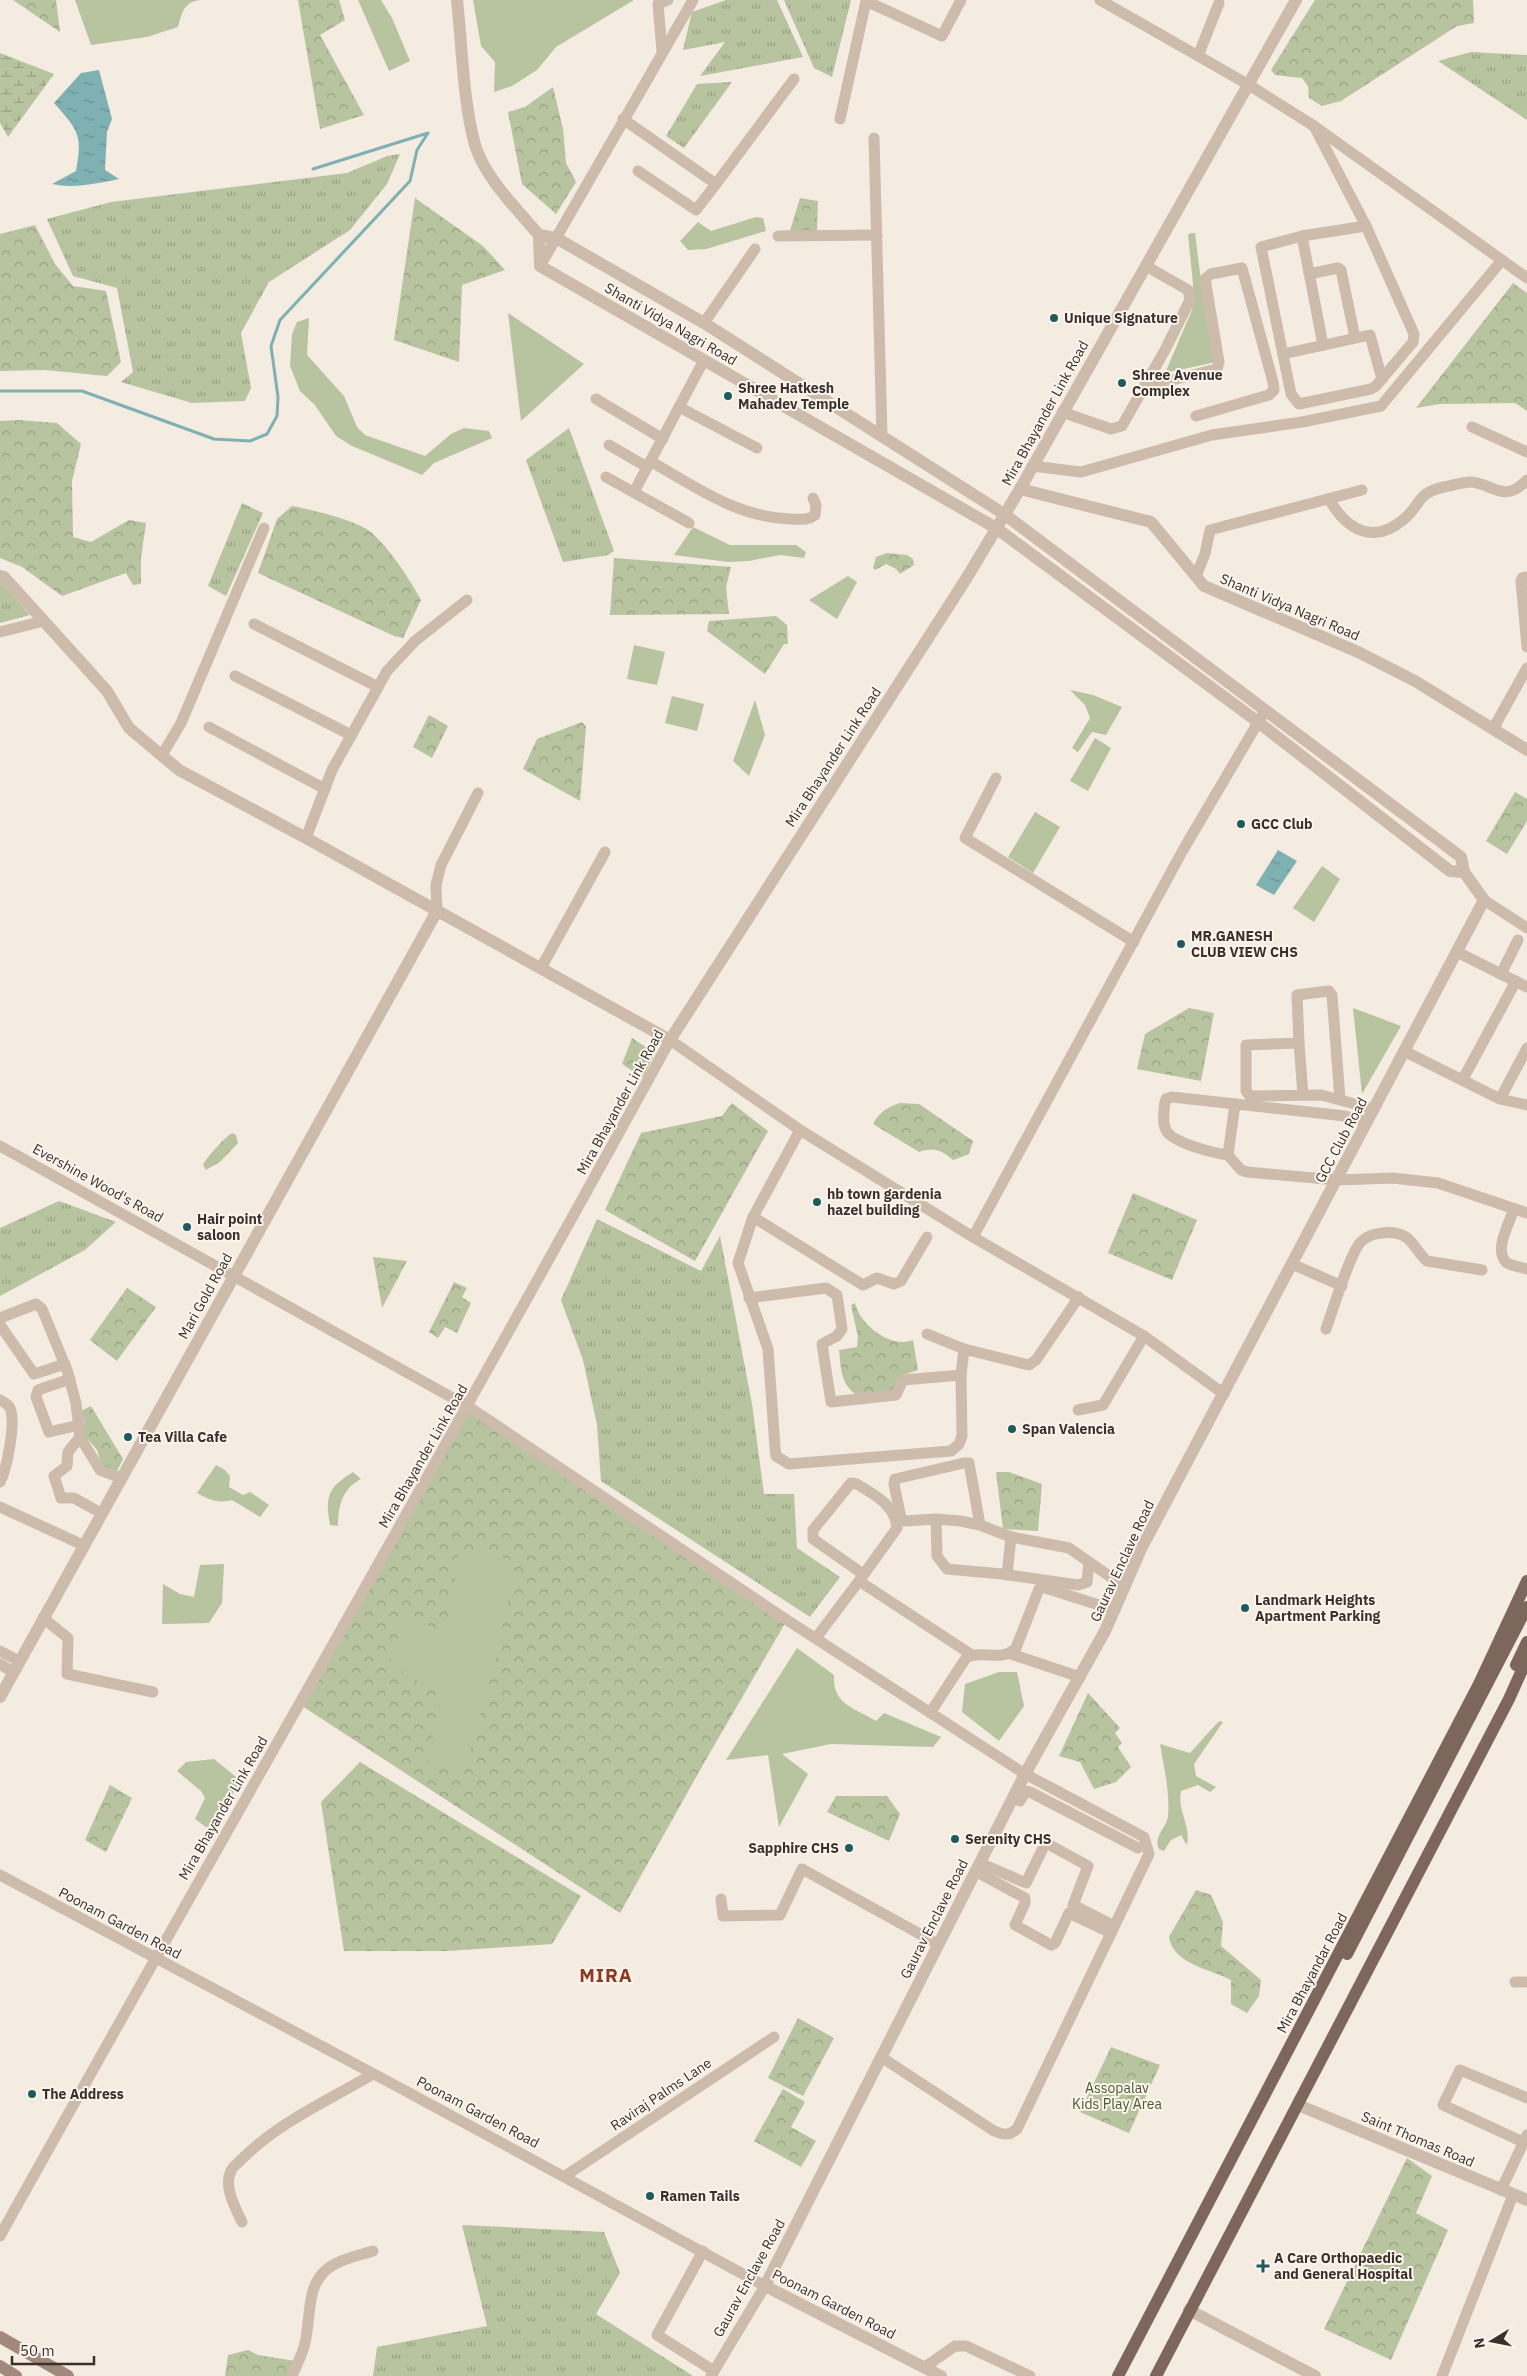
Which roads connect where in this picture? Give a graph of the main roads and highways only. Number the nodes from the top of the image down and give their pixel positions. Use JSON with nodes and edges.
{"nodes":[{"id":1,"x":1526,"y":1585,"type":"edge"},
{"id":2,"x":1523,"y":1607,"type":"edge"},
{"id":3,"x":1527,"y":1642,"type":"edge"},
{"id":4,"x":1527,"y":1659,"type":"edge"},
{"id":5,"x":1307,"y":2015,"type":"junction"},
{"id":6,"x":1337,"y":2030,"type":"junction"},
{"id":7,"x":1145,"y":2322,"type":"junction"},
{"id":8,"x":0,"y":2337,"type":"edge"},
{"id":9,"x":1176,"y":2337,"type":"junction"},
{"id":10,"x":0,"y":2366,"type":"edge"},
{"id":11,"x":16,"y":2376,"type":"edge"},
{"id":12,"x":68,"y":2376,"type":"edge"},
{"id":13,"x":1118,"y":2376,"type":"edge"},
{"id":14,"x":1124,"y":2376,"type":"edge"},
{"id":15,"x":1148,"y":2376,"type":"edge"},
{"id":16,"x":1156,"y":2376,"type":"edge"}],
"edges":[{"from":1,"to":2,"type":"main road","name":"Mira Bhayandar Road"},
{"from":2,"to":5,"type":"main road","name":"Mira Bhayandar Road"},
{"from":2,"to":5,"type":"main road","bridge":true},
{"from":3,"to":6,"type":"main road"},
{"from":4,"to":6,"type":"main road"},
{"from":5,"to":7,"type":"main road","name":"Mira Bhayandar Road"},
{"from":6,"to":9,"type":"main road"},
{"from":7,"to":13,"type":"main road","name":"Mira Bhayandar Road"},
{"from":7,"to":14,"type":"main road"},
{"from":8,"to":12,"type":"main road"},
{"from":9,"to":15,"type":"main road"},
{"from":9,"to":16,"type":"main road"},
{"from":10,"to":11,"type":"main road"}]}
